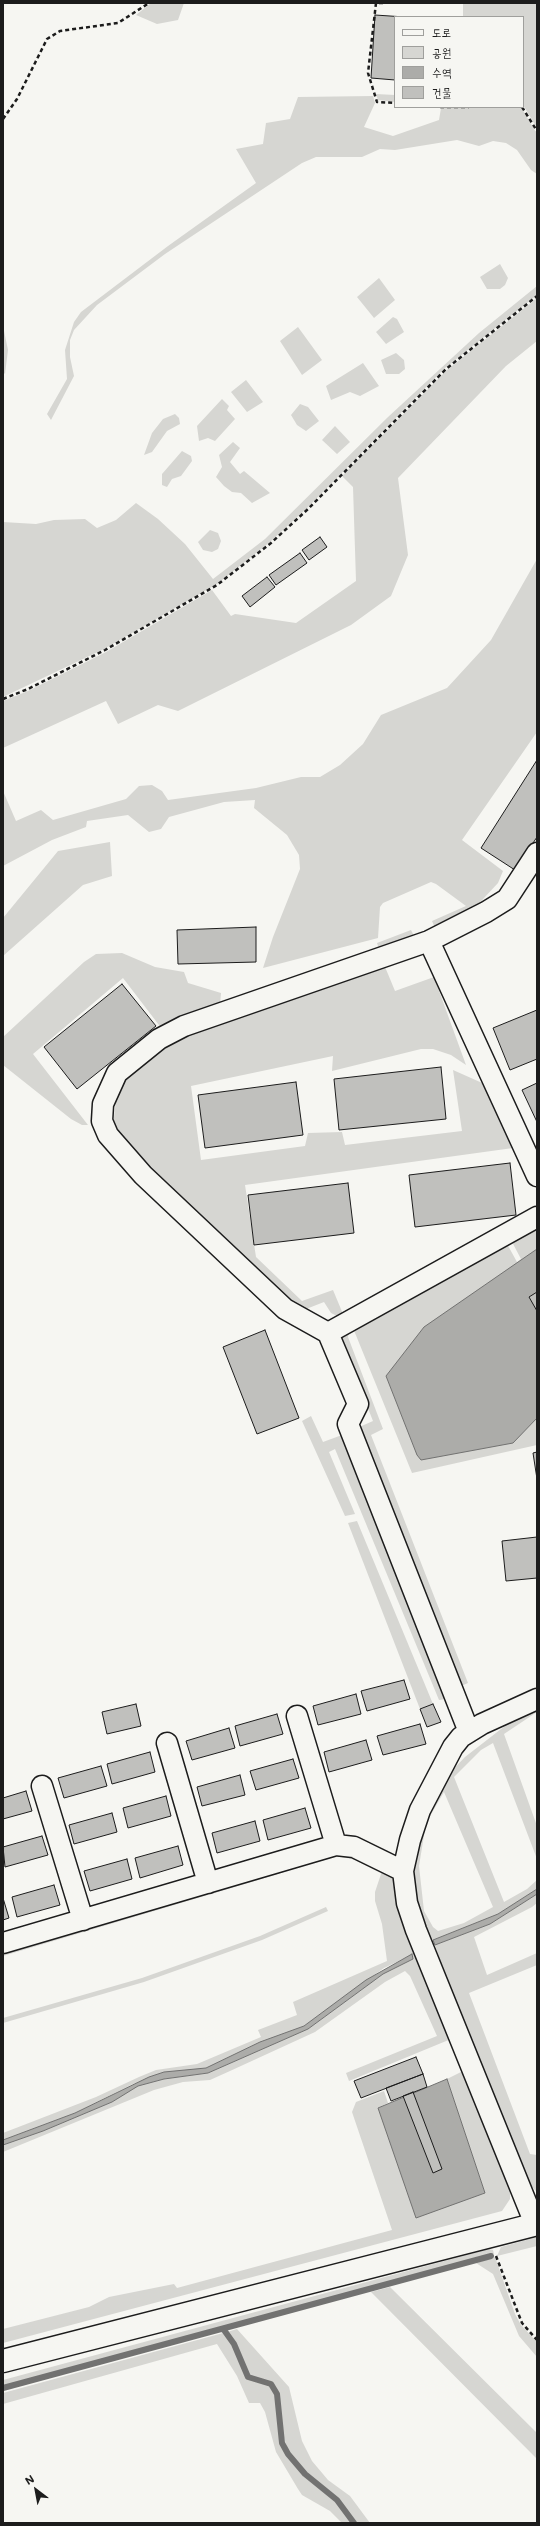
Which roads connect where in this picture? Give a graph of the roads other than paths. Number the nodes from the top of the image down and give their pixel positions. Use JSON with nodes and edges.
{"nodes":[{"id":1,"x":537,"y":853,"type":"edge"},
{"id":2,"x":429,"y":941,"type":"junction"},
{"id":3,"x":537,"y":1176,"type":"edge"},
{"id":4,"x":537,"y":1217,"type":"edge"},
{"id":5,"x":328,"y":1333,"type":"junction"},
{"id":6,"x":537,"y":1699,"type":"edge"},
{"id":7,"x":297,"y":1716,"type":"dead end"},
{"id":8,"x":469,"y":1732,"type":"junction"},
{"id":9,"x":167,"y":1743,"type":"dead end"},
{"id":10,"x":42,"y":1786,"type":"dead end"},
{"id":11,"x":336,"y":1845,"type":"junction"},
{"id":12,"x":403,"y":1871,"type":"junction"},
{"id":13,"x":208,"y":1883,"type":"junction"},
{"id":14,"x":83,"y":1920,"type":"junction"},
{"id":15,"x":3,"y":1944,"type":"edge"},
{"id":16,"x":536,"y":2224,"type":"edge"},
{"id":17,"x":3,"y":2361,"type":"edge"}],
"edges":[{"from":1,"to":2,"type":"street"},
{"from":2,"to":3,"type":"street"},
{"from":2,"to":5,"type":"street"},
{"from":4,"to":5,"type":"street"},
{"from":5,"to":8,"type":"street"},
{"from":6,"to":8,"type":"street"},
{"from":7,"to":11,"type":"street"},
{"from":8,"to":12,"type":"street"},
{"from":9,"to":13,"type":"street"},
{"from":10,"to":14,"type":"street"},
{"from":11,"to":12,"type":"street"},
{"from":11,"to":13,"type":"street"},
{"from":12,"to":16,"type":"street"},
{"from":13,"to":14,"type":"street"},
{"from":14,"to":15,"type":"street"},
{"from":16,"to":17,"type":"main road"}]}
